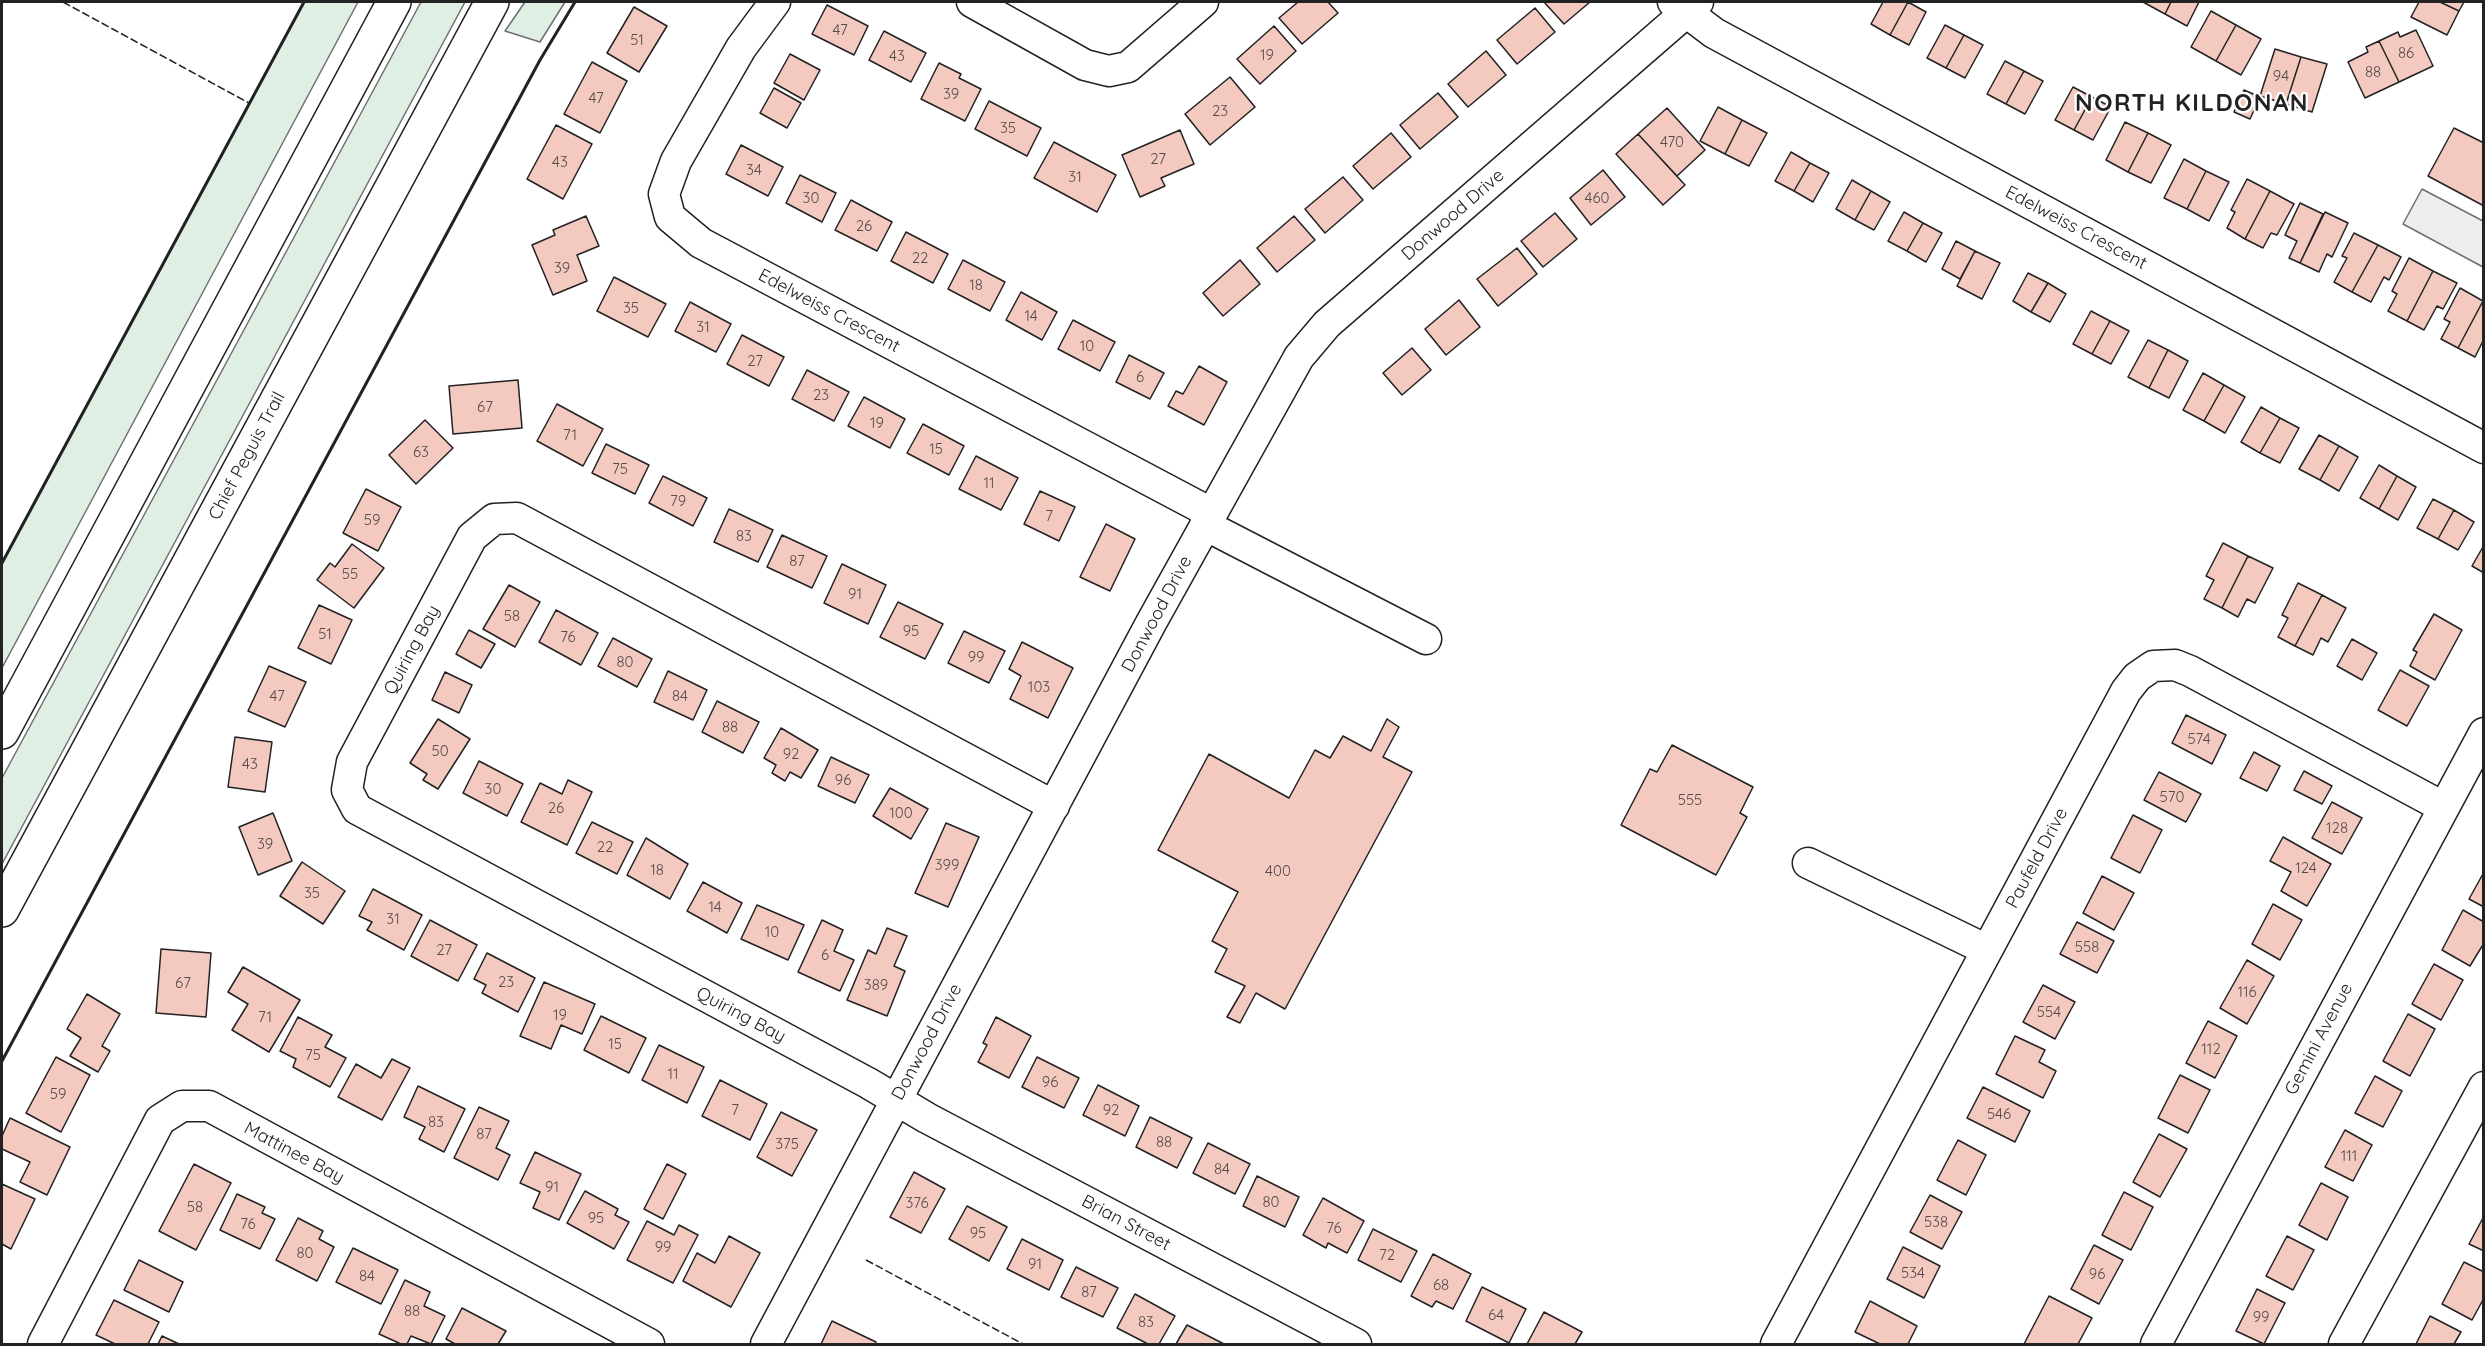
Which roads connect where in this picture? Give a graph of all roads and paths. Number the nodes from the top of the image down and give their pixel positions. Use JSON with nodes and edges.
{"nodes":[{"id":1,"x":394,"y":2,"type":"edge"},
{"id":2,"x":492,"y":2,"type":"edge"},
{"id":3,"x":775,"y":2,"type":"edge"},
{"id":4,"x":972,"y":2,"type":"edge"},
{"id":5,"x":1203,"y":2,"type":"edge"},
{"id":6,"x":1685,"y":5,"type":"edge"},
{"id":7,"x":2484,"y":448,"type":"edge"},
{"id":8,"x":1208,"y":519,"type":"junction"},
{"id":9,"x":1426,"y":639,"type":"dead end"},
{"id":10,"x":2,"y":732,"type":"edge"},
{"id":11,"x":2484,"y":733,"type":"edge"},
{"id":12,"x":1054,"y":806,"type":"junction"},
{"id":13,"x":2443,"y":807,"type":"junction"},
{"id":14,"x":1808,"y":864,"type":"dead end"},
{"id":15,"x":2,"y":910,"type":"edge"},
{"id":16,"x":1987,"y":950,"type":"junction"},
{"id":17,"x":2484,"y":1087,"type":"edge"},
{"id":18,"x":896,"y":1100,"type":"junction"},
{"id":19,"x":43,"y":1344,"type":"edge"},
{"id":20,"x":649,"y":1344,"type":"edge"},
{"id":21,"x":766,"y":1344,"type":"edge"},
{"id":22,"x":1356,"y":1344,"type":"edge"},
{"id":23,"x":1776,"y":1344,"type":"edge"},
{"id":24,"x":2156,"y":1344,"type":"edge"},
{"id":25,"x":2344,"y":1344,"type":"edge"}],
"edges":[{"from":1,"to":10,"type":"main road"},
{"from":2,"to":15,"type":"main road","name":"Chief Peguis Trail"},
{"from":3,"to":8,"type":"street","name":"Edelweiss Crescent"},
{"from":4,"to":5,"type":"street"},
{"from":6,"to":7,"type":"street","name":"Edelweiss Crescent"},
{"from":6,"to":8,"type":"street","name":"Donwood Drive"},
{"from":8,"to":9,"type":"street","name":"Edelweiss Crescent"},
{"from":8,"to":12,"type":"street","name":"Donwood Drive"},
{"from":11,"to":13,"type":"street","name":"Gemini Avenue"},
{"from":12,"to":18,"type":"street","name":"Donwood Drive"},
{"from":12,"to":18,"type":"street","name":"Quiring Bay"},
{"from":13,"to":16,"type":"street","name":"Paufeld Drive"},
{"from":13,"to":24,"type":"street","name":"Gemini Avenue"},
{"from":14,"to":16,"type":"street"},
{"from":16,"to":23,"type":"street","name":"Paufeld Drive"},
{"from":17,"to":25,"type":"street"},
{"from":18,"to":21,"type":"street","name":"Donwood Drive"},
{"from":18,"to":22,"type":"street","name":"Brian Street"},
{"from":19,"to":20,"type":"street","name":"Mattinee Bay"}]}
